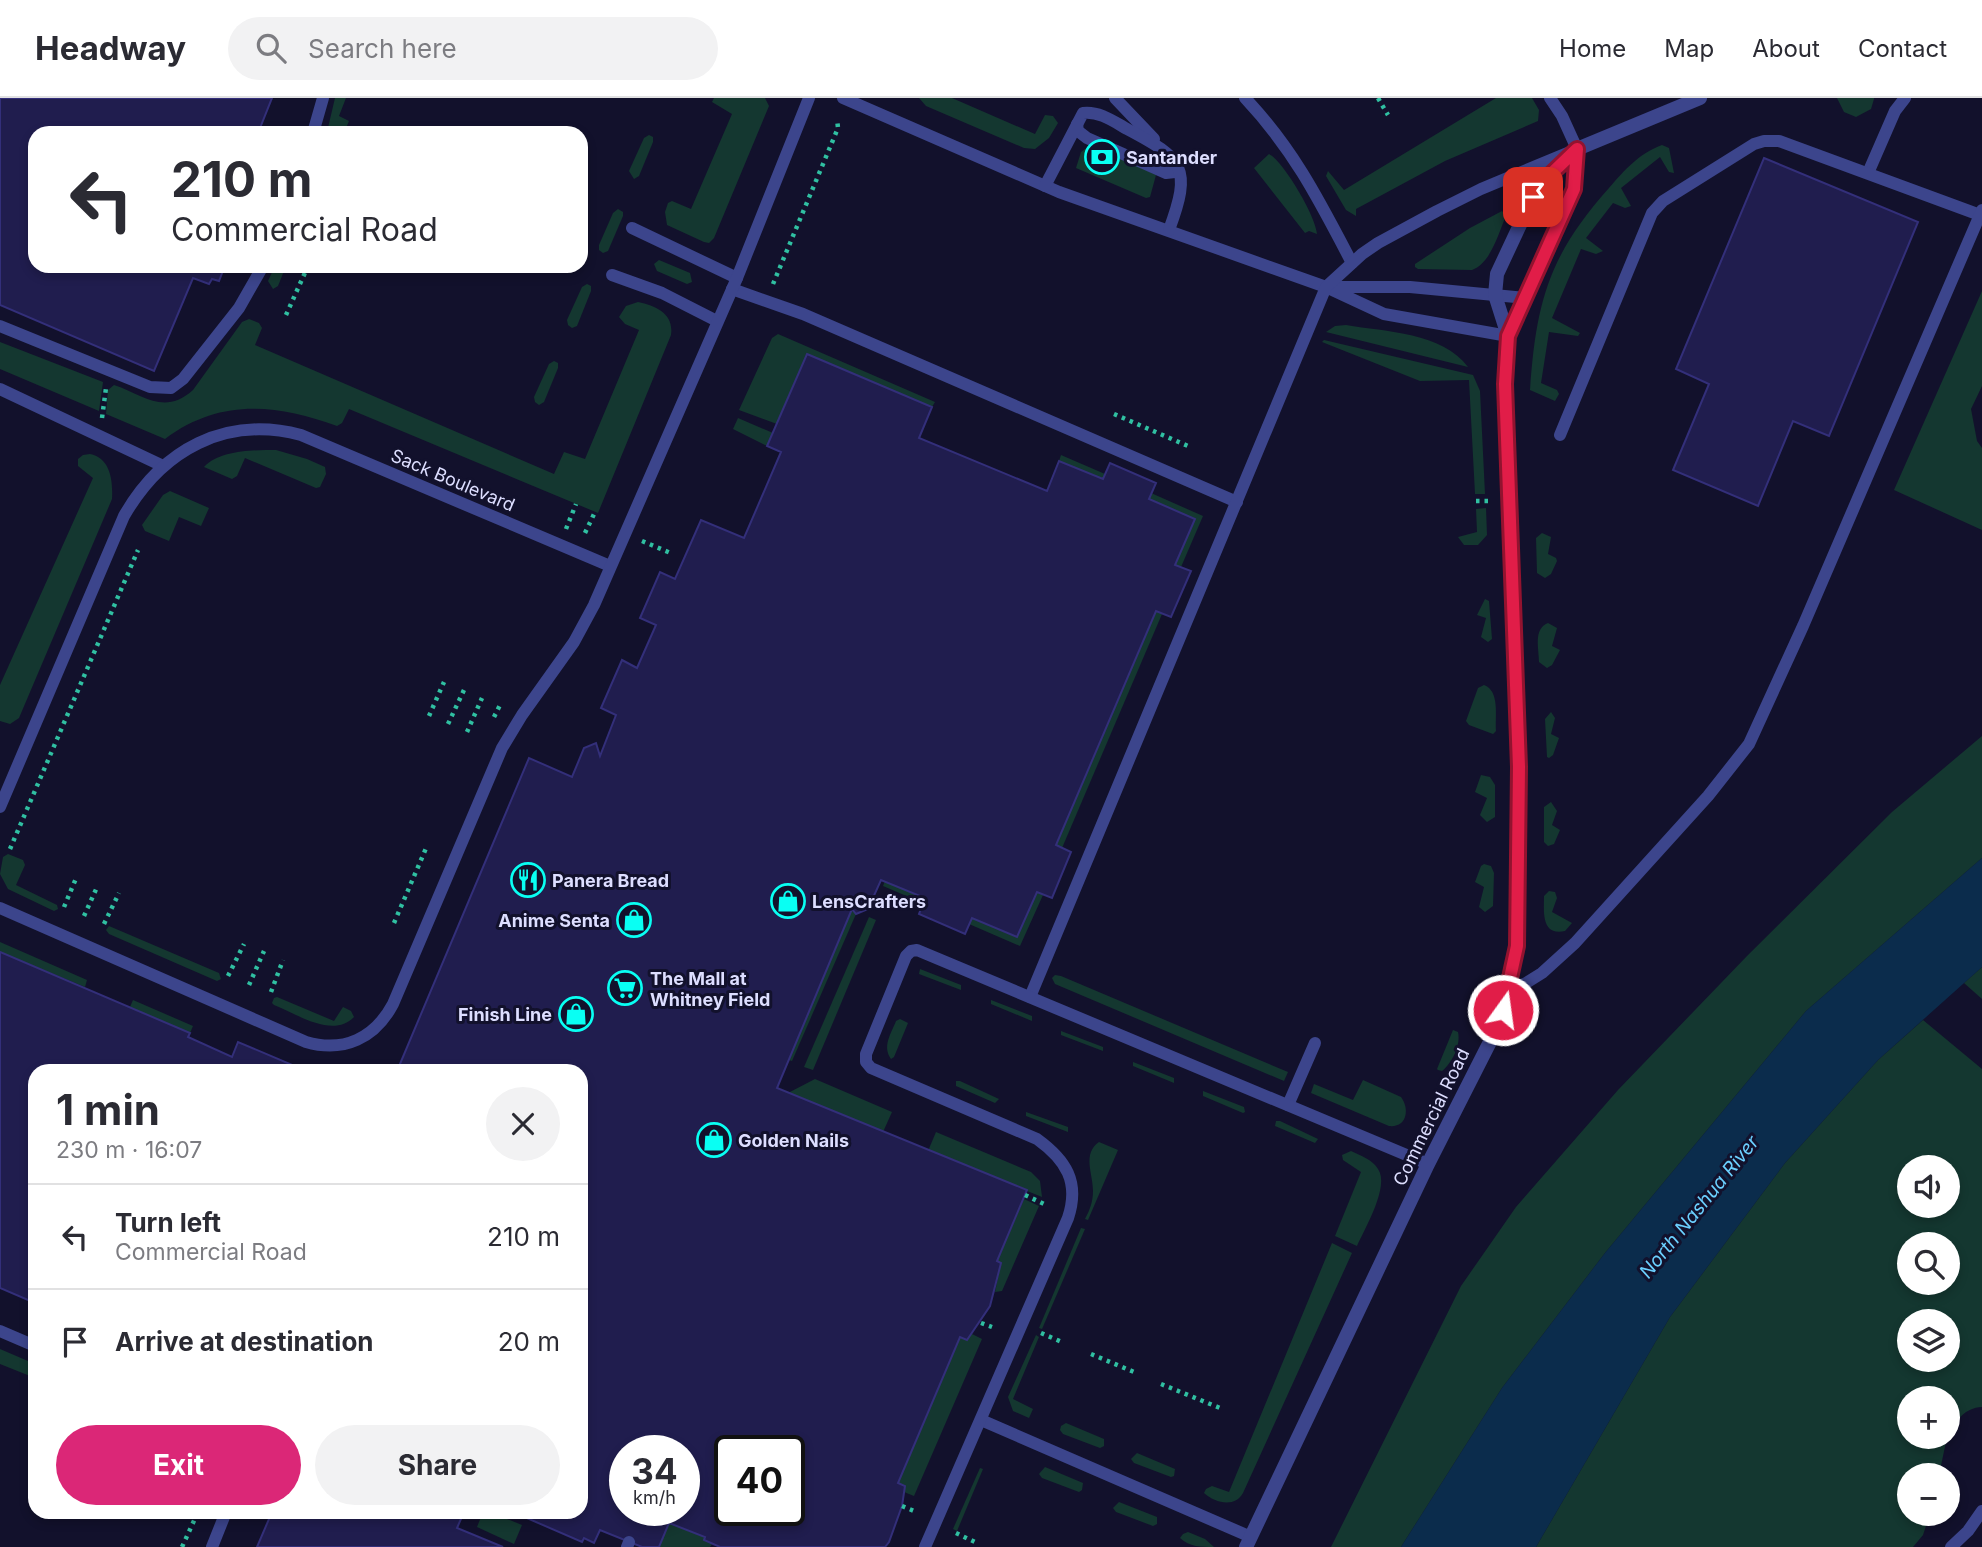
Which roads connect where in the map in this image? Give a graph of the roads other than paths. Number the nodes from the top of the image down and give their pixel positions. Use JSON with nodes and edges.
{"nodes":[{"id":1,"x":323,"y":98,"type":"edge"},
{"id":2,"x":809,"y":98,"type":"edge"},
{"id":3,"x":843,"y":98,"type":"edge"},
{"id":4,"x":1115,"y":98,"type":"edge"},
{"id":5,"x":1550,"y":98,"type":"edge"},
{"id":6,"x":1700,"y":98,"type":"edge"},
{"id":7,"x":1905,"y":98,"type":"edge"},
{"id":8,"x":1248,"y":100,"type":"edge"},
{"id":9,"x":1077,"y":124,"type":"junction"},
{"id":10,"x":315,"y":126,"type":"edge"},
{"id":11,"x":1577,"y":149,"type":"junction"},
{"id":12,"x":1164,"y":150,"type":"junction"},
{"id":13,"x":1178,"y":168,"type":"junction"},
{"id":14,"x":1868,"y":173,"type":"junction"},
{"id":15,"x":1045,"y":186,"type":"junction"},
{"id":16,"x":1981,"y":212,"type":"edge"},
{"id":17,"x":632,"y":228,"type":"dead end"},
{"id":18,"x":1169,"y":230,"type":"junction"},
{"id":19,"x":1352,"y":263,"type":"junction"},
{"id":20,"x":259,"y":273,"type":"edge"},
{"id":21,"x":612,"y":275,"type":"dead end"},
{"id":22,"x":734,"y":283,"type":"junction"},
{"id":23,"x":1326,"y":287,"type":"junction"},
{"id":24,"x":1495,"y":295,"type":"junction"},
{"id":25,"x":1526,"y":298,"type":"junction"},
{"id":26,"x":717,"y":321,"type":"junction"},
{"id":27,"x":0,"y":326,"type":"edge"},
{"id":28,"x":1508,"y":336,"type":"junction"},
{"id":29,"x":0,"y":389,"type":"edge"},
{"id":30,"x":1560,"y":435,"type":"dead end"},
{"id":31,"x":163,"y":466,"type":"junction"},
{"id":32,"x":1237,"y":502,"type":"junction"},
{"id":33,"x":610,"y":566,"type":"junction"},
{"id":34,"x":0,"y":807,"type":"edge"},
{"id":35,"x":0,"y":908,"type":"edge"},
{"id":36,"x":1510,"y":989,"type":"junction"},
{"id":37,"x":1030,"y":997,"type":"junction"},
{"id":38,"x":1315,"y":1043,"type":"dead end"},
{"id":39,"x":1288,"y":1105,"type":"junction"},
{"id":40,"x":1428,"y":1164,"type":"junction"},
{"id":41,"x":0,"y":1331,"type":"edge"},
{"id":42,"x":28,"y":1343,"type":"edge"},
{"id":43,"x":981,"y":1420,"type":"junction"},
{"id":44,"x":223,"y":1519,"type":"edge"},
{"id":45,"x":1980,"y":1519,"type":"edge"},
{"id":46,"x":1248,"y":1542,"type":"edge"},
{"id":47,"x":212,"y":1547,"type":"edge"},
{"id":48,"x":925,"y":1547,"type":"edge"},
{"id":49,"x":1951,"y":1547,"type":"edge"}],
"edges":[{"from":1,"to":10,"type":"lane"},
{"from":2,"to":22,"type":"lane"},
{"from":3,"to":15,"type":"lane"},
{"from":4,"to":12,"type":"lane"},
{"from":5,"to":11,"type":"lane"},
{"from":6,"to":11,"type":"street","name":"Commercial Road"},
{"from":7,"to":14,"type":"lane"},
{"from":8,"to":19,"type":"lane"},
{"from":9,"to":12,"type":"lane"},
{"from":9,"to":13,"type":"lane"},
{"from":9,"to":15,"type":"lane"},
{"from":11,"to":19,"type":"lane"},
{"from":11,"to":24,"type":"street","name":"Commercial Road"},
{"from":11,"to":25,"type":"street","name":"Commercial Road"},
{"from":12,"to":13,"type":"lane"},
{"from":13,"to":18,"type":"lane"},
{"from":14,"to":16,"type":"lane"},
{"from":14,"to":30,"type":"lane"},
{"from":15,"to":18,"type":"lane"},
{"from":16,"to":36,"type":"lane"},
{"from":17,"to":22,"type":"lane"},
{"from":18,"to":23,"type":"lane"},
{"from":19,"to":23,"type":"lane"},
{"from":20,"to":27,"type":"lane"},
{"from":21,"to":26,"type":"lane"},
{"from":22,"to":26,"type":"lane"},
{"from":22,"to":32,"type":"lane"},
{"from":23,"to":24,"type":"lane"},
{"from":23,"to":28,"type":"lane"},
{"from":23,"to":32,"type":"lane"},
{"from":24,"to":25,"type":"lane"},
{"from":24,"to":28,"type":"street","name":"Commercial Road"},
{"from":25,"to":28,"type":"street","name":"Commercial Road"},
{"from":26,"to":33,"type":"lane"},
{"from":28,"to":36,"type":"street","name":"Commercial Road"},
{"from":29,"to":31,"type":"lane"},
{"from":31,"to":33,"type":"lane","name":"Sack Boulevard"},
{"from":31,"to":34,"type":"lane","name":"Sack Boulevard"},
{"from":32,"to":37,"type":"lane"},
{"from":33,"to":35,"type":"lane"},
{"from":36,"to":40,"type":"street","name":"Commercial Road"},
{"from":37,"to":39,"type":"lane"},
{"from":37,"to":43,"type":"lane"},
{"from":38,"to":39,"type":"lane"},
{"from":39,"to":40,"type":"lane"},
{"from":40,"to":46,"type":"street","name":"Commercial Road"},
{"from":41,"to":42,"type":"lane"},
{"from":43,"to":46,"type":"lane"},
{"from":43,"to":48,"type":"lane"},
{"from":44,"to":47,"type":"lane"},
{"from":45,"to":49,"type":"lane"}]}
